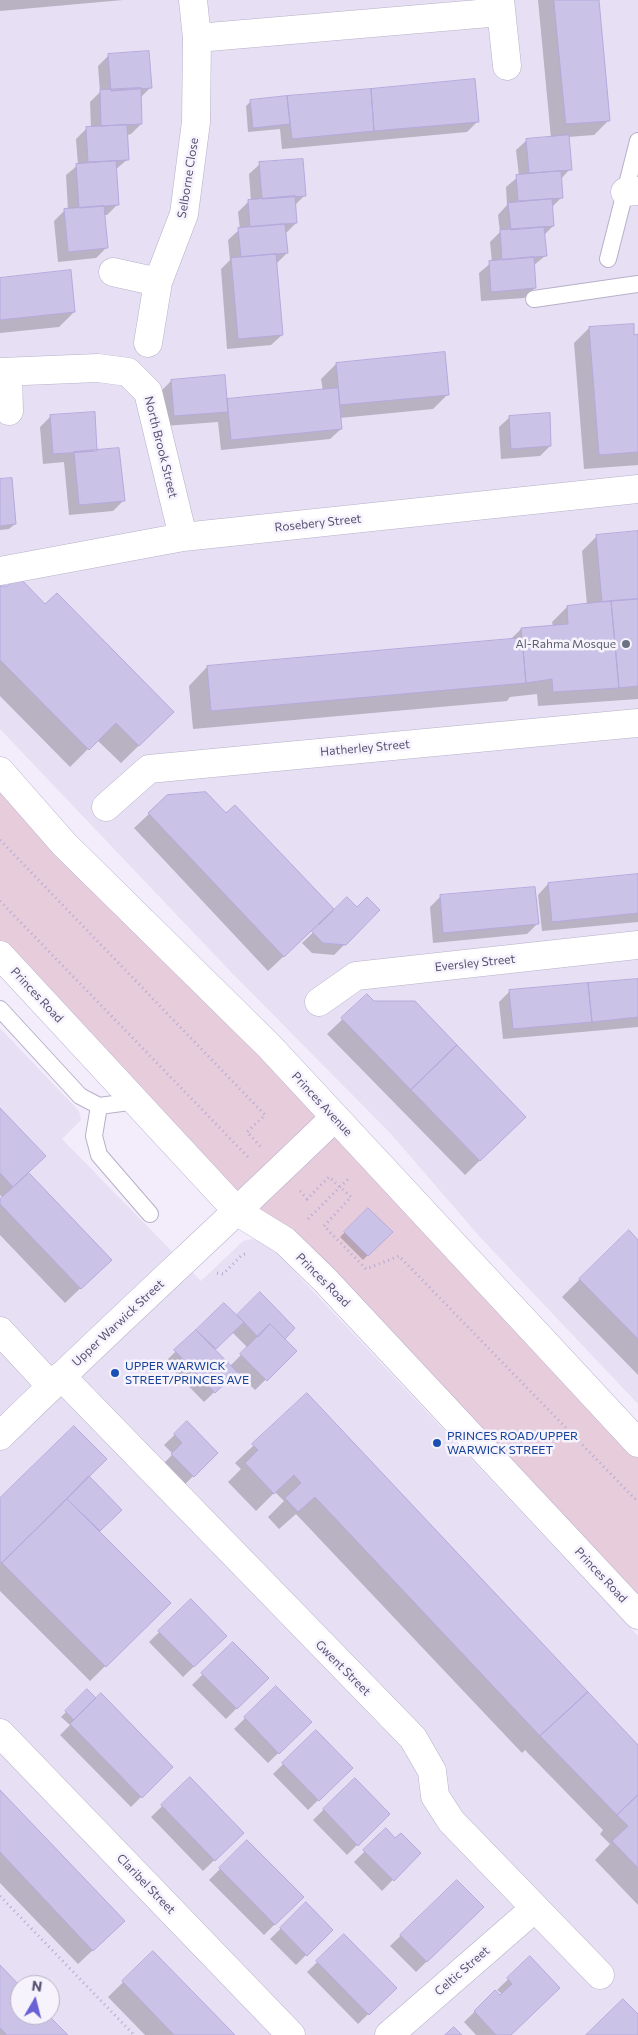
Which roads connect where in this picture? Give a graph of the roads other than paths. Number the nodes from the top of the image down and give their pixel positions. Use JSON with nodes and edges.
{"nodes":[{"id":1,"x":193,"y":0,"type":"edge"},
{"id":2,"x":501,"y":6,"type":"edge"},
{"id":3,"x":197,"y":38,"type":"junction"},
{"id":4,"x":506,"y":66,"type":"dead end"},
{"id":5,"x":638,"y":141,"type":"edge"},
{"id":6,"x":632,"y":191,"type":"edge"},
{"id":7,"x":608,"y":259,"type":"dead end"},
{"id":8,"x":113,"y":272,"type":"dead end"},
{"id":9,"x":158,"y":282,"type":"junction"},
{"id":10,"x":638,"y":284,"type":"edge"},
{"id":11,"x":534,"y":299,"type":"dead end"},
{"id":12,"x":148,"y":343,"type":"dead end"},
{"id":13,"x":4,"y":372,"type":"edge"},
{"id":14,"x":9,"y":411,"type":"dead end"},
{"id":15,"x":638,"y":489,"type":"edge"},
{"id":16,"x":183,"y":537,"type":"junction"},
{"id":17,"x":0,"y":572,"type":"edge"},
{"id":18,"x":638,"y":723,"type":"edge"},
{"id":19,"x":0,"y":771,"type":"edge"},
{"id":20,"x":106,"y":807,"type":"dead end"},
{"id":21,"x":638,"y":945,"type":"edge"},
{"id":22,"x":0,"y":955,"type":"edge"},
{"id":23,"x":319,"y":1002,"type":"dead end"},
{"id":24,"x":0,"y":1009,"type":"edge"},
{"id":25,"x":137,"y":1101,"type":"junction"},
{"id":26,"x":98,"y":1106,"type":"junction"},
{"id":27,"x":334,"y":1118,"type":"junction"},
{"id":28,"x":238,"y":1212,"type":"junction"},
{"id":29,"x":150,"y":1214,"type":"dead end"},
{"id":30,"x":0,"y":1331,"type":"edge"},
{"id":31,"x":56,"y":1381,"type":"junction"},
{"id":32,"x":0,"y":1436,"type":"edge"},
{"id":33,"x":638,"y":1443,"type":"edge"},
{"id":34,"x":638,"y":1614,"type":"edge"},
{"id":35,"x":0,"y":1733,"type":"edge"},
{"id":36,"x":535,"y":1908,"type":"junction"},
{"id":37,"x":600,"y":1975,"type":"dead end"},
{"id":38,"x":292,"y":2035,"type":"edge"},
{"id":39,"x":389,"y":2035,"type":"edge"}],
"edges":[{"from":1,"to":3,"type":"street","name":"Selborne Close"},
{"from":2,"to":3,"type":"street"},
{"from":2,"to":4,"type":"street"},
{"from":3,"to":9,"type":"street","name":"Selborne Close"},
{"from":5,"to":6,"type":"lane"},
{"from":6,"to":7,"type":"lane"},
{"from":8,"to":9,"type":"street"},
{"from":9,"to":12,"type":"street","name":"Selborne Close"},
{"from":10,"to":11,"type":"lane"},
{"from":13,"to":14,"type":"street"},
{"from":13,"to":16,"type":"street","name":"North Brook Street"},
{"from":15,"to":16,"type":"street","name":"Rosebery Street"},
{"from":16,"to":17,"type":"street","name":"Rosebery Street"},
{"from":18,"to":20,"type":"street","name":"Hatherley Street"},
{"from":19,"to":27,"type":"street","name":"Princes Avenue"},
{"from":21,"to":23,"type":"street","name":"Eversley Street"},
{"from":22,"to":25,"type":"street","name":"Princes Road"},
{"from":24,"to":26,"type":"lane"},
{"from":25,"to":26,"type":"lane"},
{"from":25,"to":28,"type":"street","name":"Princes Road"},
{"from":26,"to":29,"type":"lane"},
{"from":27,"to":28,"type":"street","name":"Upper Warwick Street"},
{"from":27,"to":33,"type":"street","name":"Princes Avenue"},
{"from":28,"to":31,"type":"street","name":"Upper Warwick Street"},
{"from":28,"to":34,"type":"street","name":"Princes Road"},
{"from":30,"to":31,"type":"street","name":"Gwent Street"},
{"from":31,"to":32,"type":"street","name":"Upper Warwick Street"},
{"from":31,"to":36,"type":"street","name":"Gwent Street"},
{"from":35,"to":38,"type":"street","name":"Claribel Street"},
{"from":36,"to":37,"type":"street","name":"Gwent Street"},
{"from":36,"to":39,"type":"street","name":"Celtic Street"}]}
